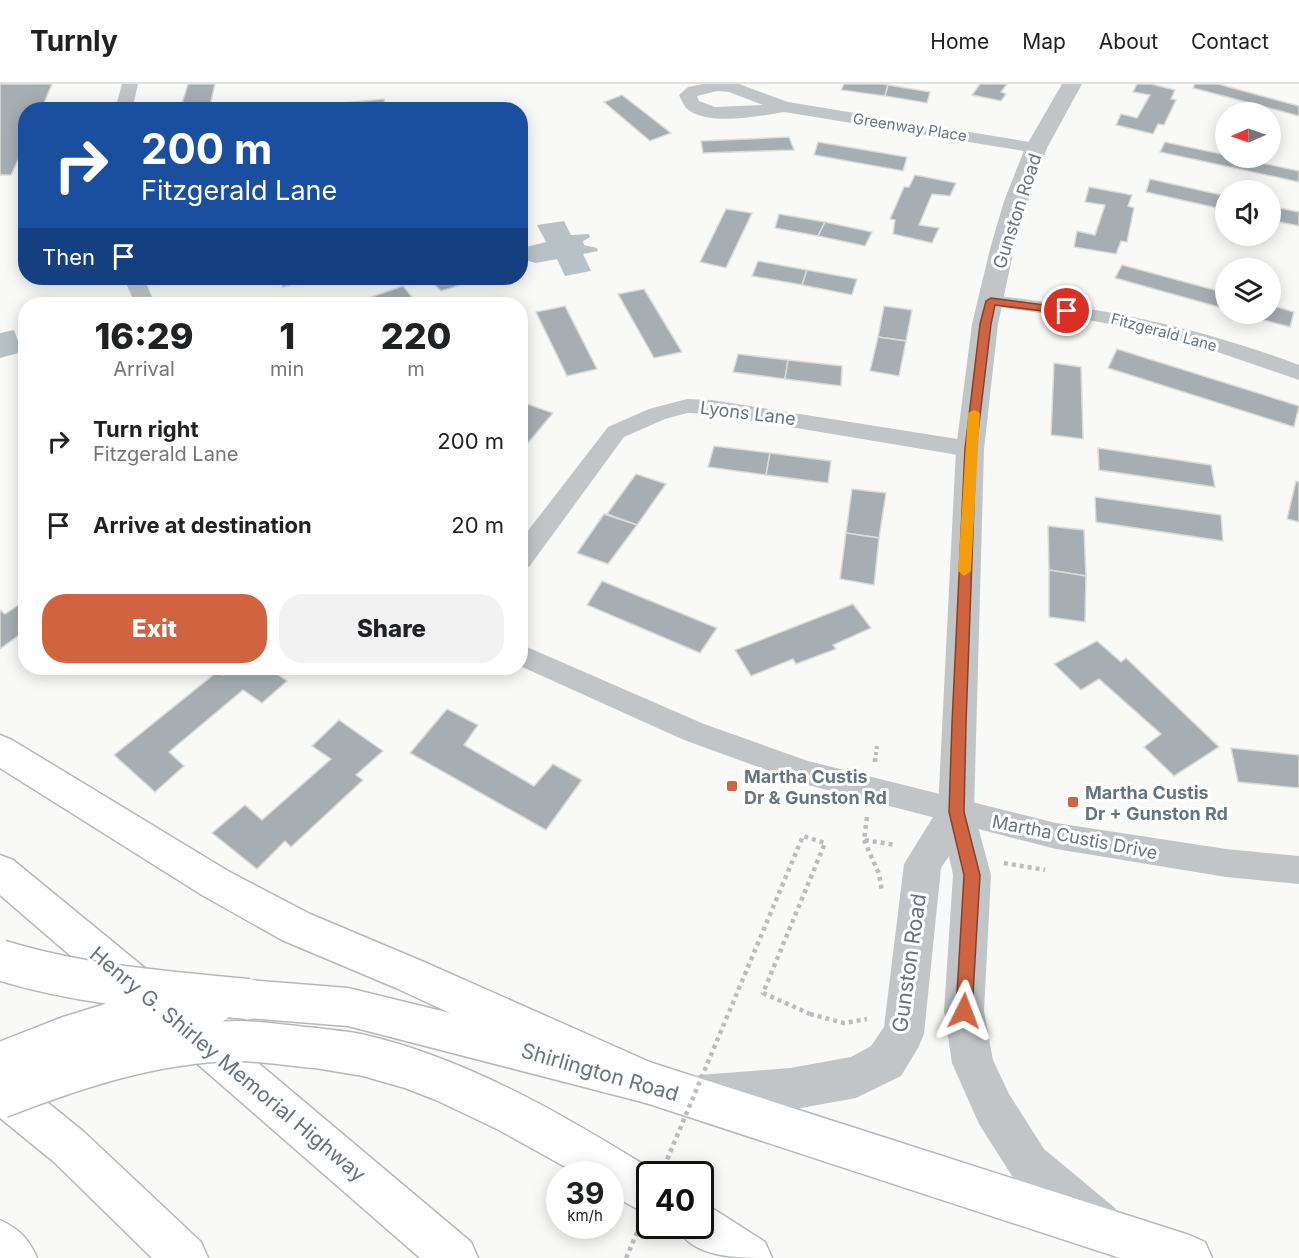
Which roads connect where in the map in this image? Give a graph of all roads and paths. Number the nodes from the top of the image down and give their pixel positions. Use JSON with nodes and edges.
{"nodes":[{"id":1,"x":130,"y":84,"type":"edge"},
{"id":2,"x":1072,"y":84,"type":"edge"},
{"id":3,"x":125,"y":102,"type":"edge"},
{"id":4,"x":784,"y":107,"type":"dead end"},
{"id":5,"x":1036,"y":148,"type":"junction"},
{"id":6,"x":991,"y":301,"type":"junction"},
{"id":7,"x":1299,"y":374,"type":"edge"},
{"id":8,"x":970,"y":449,"type":"junction"},
{"id":9,"x":528,"y":549,"type":"edge"},
{"id":10,"x":528,"y":658,"type":"edge"},
{"id":11,"x":0,"y":750,"type":"edge"},
{"id":12,"x":956,"y":812,"type":"junction"},
{"id":13,"x":864,"y":840,"type":"dead end"},
{"id":14,"x":1299,"y":870,"type":"edge"},
{"id":15,"x":0,"y":872,"type":"edge"},
{"id":16,"x":882,"y":894,"type":"dead end"},
{"id":17,"x":0,"y":960,"type":"edge"},
{"id":18,"x":248,"y":999,"type":"junction"},
{"id":19,"x":870,"y":1014,"type":"dead end"},
{"id":20,"x":0,"y":1063,"type":"edge"},
{"id":21,"x":646,"y":1082,"type":"junction"},
{"id":22,"x":0,"y":1091,"type":"edge"},
{"id":23,"x":687,"y":1097,"type":"junction"},
{"id":24,"x":0,"y":1098,"type":"edge"},
{"id":25,"x":666,"y":1161,"type":"edge"},
{"id":26,"x":636,"y":1185,"type":"edge"},
{"id":27,"x":1107,"y":1231,"type":"junction"},
{"id":28,"x":714,"y":1236,"type":"edge"},
{"id":29,"x":0,"y":1244,"type":"edge"},
{"id":30,"x":14,"y":1258,"type":"edge"},
{"id":31,"x":185,"y":1258,"type":"edge"},
{"id":32,"x":455,"y":1258,"type":"edge"},
{"id":33,"x":749,"y":1258,"type":"edge"},
{"id":34,"x":1189,"y":1258,"type":"edge"}],
"edges":[{"from":1,"to":3,"type":"street"},
{"from":2,"to":5,"type":"street","name":"Gunston Road"},
{"from":4,"to":5,"type":"street","name":"Greenway Place"},
{"from":5,"to":6,"type":"street","name":"Gunston Road"},
{"from":6,"to":7,"type":"street","name":"Fitzgerald Lane"},
{"from":6,"to":8,"type":"street","name":"Gunston Road"},
{"from":8,"to":9,"type":"street","name":"Lyons Lane"},
{"from":8,"to":12,"type":"street","name":"Gunston Road"},
{"from":10,"to":12,"type":"street","name":"Martha Custis Drive"},
{"from":11,"to":21,"type":"main road"},
{"from":12,"to":14,"type":"street","name":"Martha Custis Drive"},
{"from":12,"to":23,"type":"street","name":"Gunston Road"},
{"from":12,"to":27,"type":"street","name":"Gunston Road"},
{"from":13,"to":16,"type":"path"},
{"from":15,"to":32,"type":"main road","name":"Henry G. Shirley Memorial Highway"},
{"from":17,"to":18,"type":"main road","bridge":true},
{"from":18,"to":20,"type":"main road","name":"Shirlington Road","bridge":true},
{"from":18,"to":21,"type":"main road","name":"Shirlington Road"},
{"from":19,"to":25,"type":"path","bridge":true},
{"from":21,"to":23,"type":"main road","name":"Shirlington Road"},
{"from":22,"to":31,"type":"main road"},
{"from":23,"to":27,"type":"main road","name":"Shirlington Road"},
{"from":24,"to":26,"type":"main road","bridge":true},
{"from":27,"to":34,"type":"main road","name":"Shirlington Road"},
{"from":28,"to":33,"type":"main road"},
{"from":29,"to":30,"type":"main road"}]}
